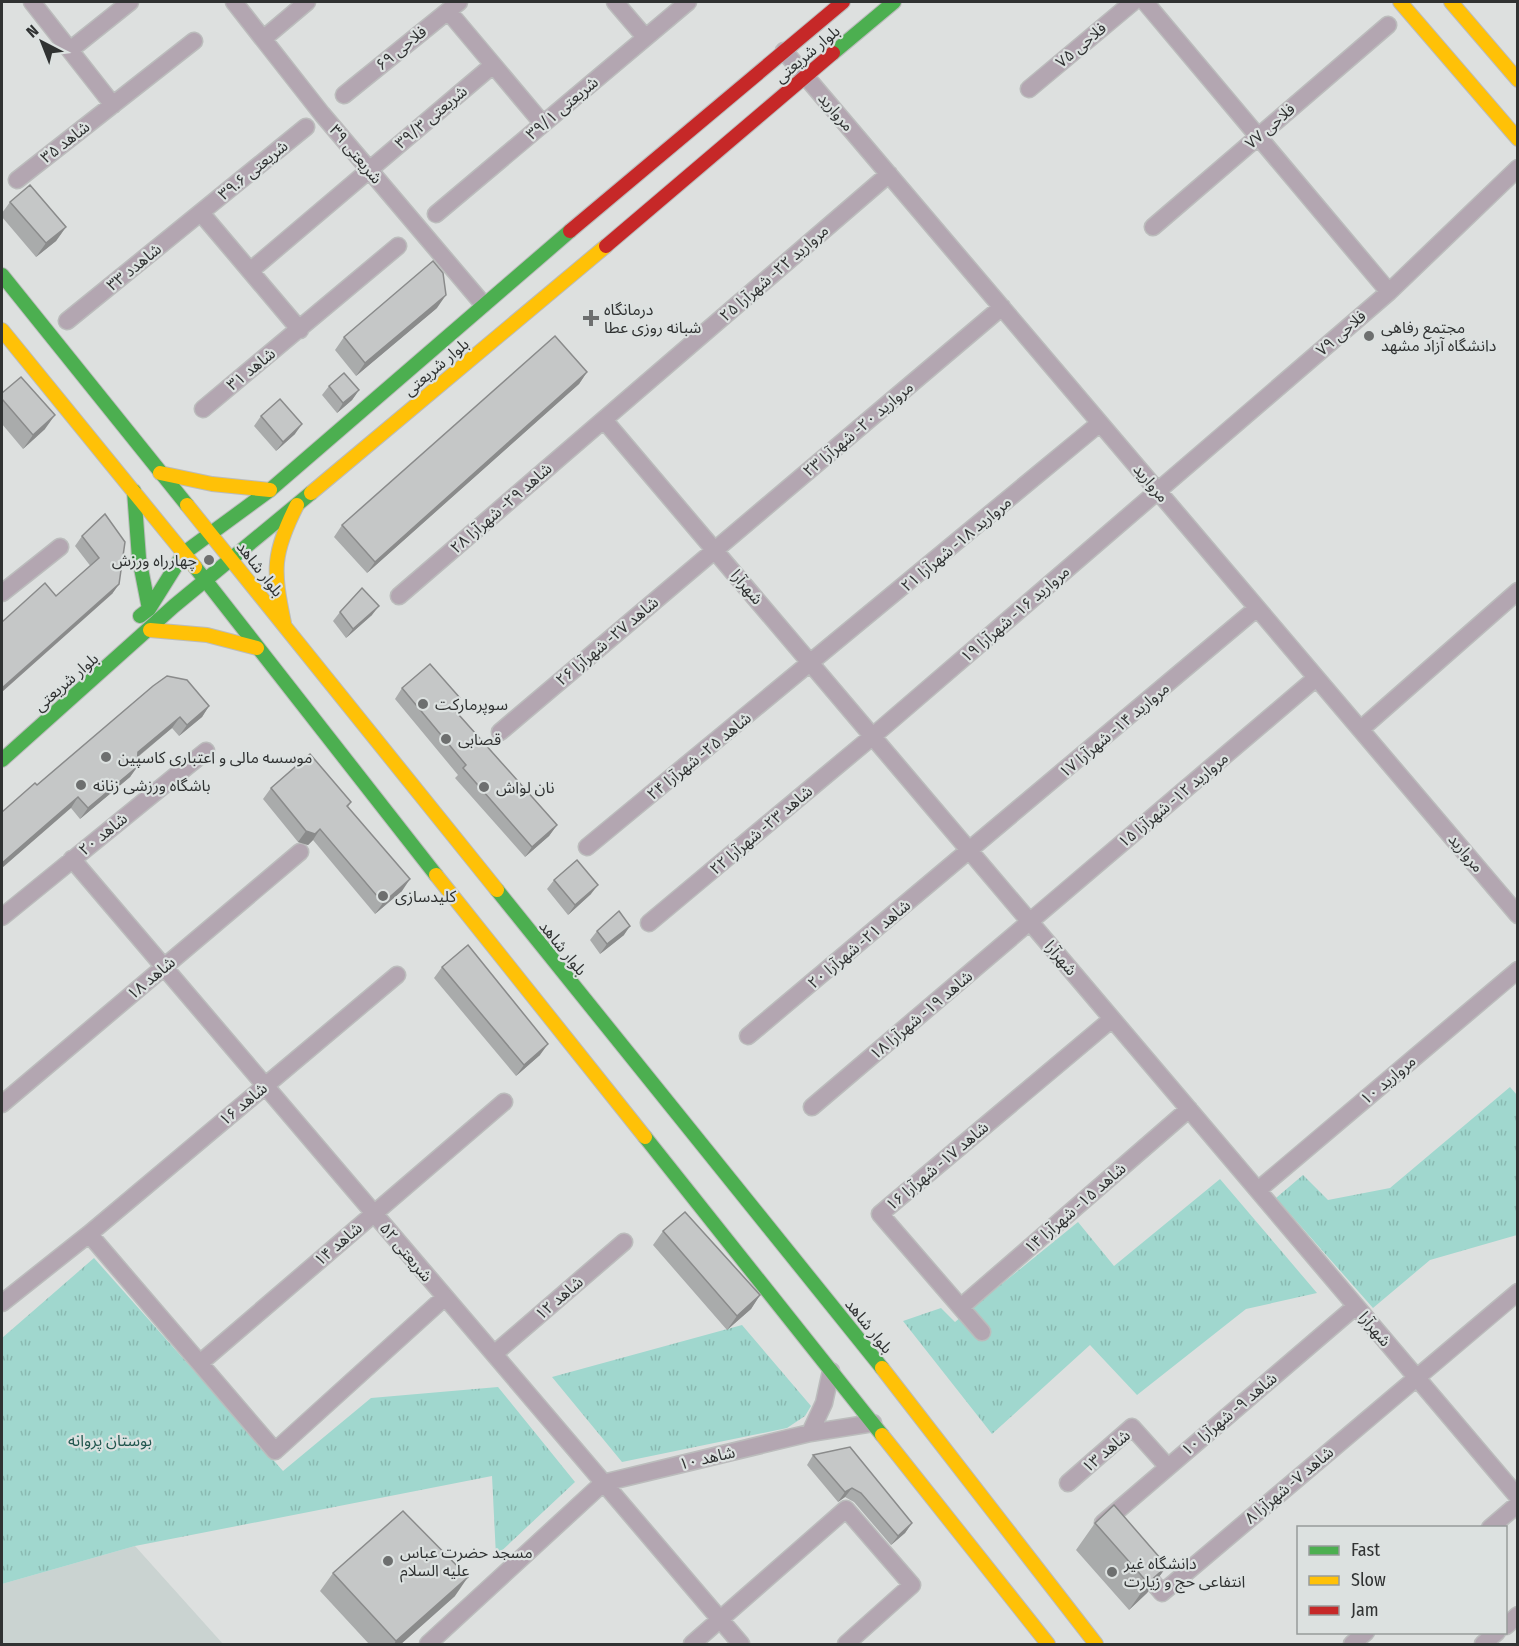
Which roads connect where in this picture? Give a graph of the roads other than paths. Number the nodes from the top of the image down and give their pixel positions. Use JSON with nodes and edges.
{"nodes":[{"id":1,"x":32,"y":2,"type":"edge"},
{"id":2,"x":130,"y":2,"type":"edge"},
{"id":3,"x":234,"y":2,"type":"edge"},
{"id":4,"x":307,"y":2,"type":"edge"},
{"id":5,"x":615,"y":2,"type":"edge"},
{"id":6,"x":688,"y":2,"type":"edge"},
{"id":7,"x":843,"y":2,"type":"edge"},
{"id":8,"x":894,"y":2,"type":"edge"},
{"id":9,"x":1133,"y":2,"type":"edge"},
{"id":10,"x":1145,"y":2,"type":"edge"},
{"id":11,"x":1400,"y":2,"type":"edge"},
{"id":12,"x":1451,"y":2,"type":"edge"},
{"id":13,"x":453,"y":6,"type":"edge"},
{"id":14,"x":1388,"y":25,"type":"dead end"},
{"id":15,"x":645,"y":37,"type":"junction"},
{"id":16,"x":263,"y":39,"type":"junction"},
{"id":17,"x":194,"y":41,"type":"dead end"},
{"id":18,"x":70,"y":50,"type":"junction"},
{"id":19,"x":784,"y":51,"type":"junction"},
{"id":20,"x":494,"y":64,"type":"junction"},
{"id":21,"x":806,"y":77,"type":"junction"},
{"id":22,"x":1518,"y":80,"type":"edge"},
{"id":23,"x":1029,"y":89,"type":"dead end"},
{"id":24,"x":344,"y":95,"type":"dead end"},
{"id":25,"x":113,"y":105,"type":"junction"},
{"id":26,"x":543,"y":124,"type":"junction"},
{"id":27,"x":306,"y":127,"type":"dead end"},
{"id":28,"x":1258,"y":136,"type":"junction"},
{"id":29,"x":1518,"y":139,"type":"edge"},
{"id":30,"x":1518,"y":168,"type":"edge"},
{"id":31,"x":369,"y":170,"type":"junction"},
{"id":32,"x":889,"y":174,"type":"junction"},
{"id":33,"x":17,"y":180,"type":"dead end"},
{"id":34,"x":201,"y":213,"type":"junction"},
{"id":35,"x":436,"y":214,"type":"dead end"},
{"id":36,"x":1153,"y":227,"type":"dead end"},
{"id":37,"x":398,"y":246,"type":"dead end"},
{"id":38,"x":250,"y":271,"type":"junction"},
{"id":39,"x":2,"y":274,"type":"edge"},
{"id":40,"x":1389,"y":292,"type":"junction"},
{"id":41,"x":483,"y":304,"type":"junction"},
{"id":42,"x":1002,"y":307,"type":"junction"},
{"id":43,"x":67,"y":321,"type":"dead end"},
{"id":44,"x":2,"y":330,"type":"edge"},
{"id":45,"x":300,"y":330,"type":"junction"},
{"id":46,"x":203,"y":409,"type":"dead end"},
{"id":47,"x":604,"y":420,"type":"junction"},
{"id":48,"x":1100,"y":423,"type":"junction"},
{"id":49,"x":160,"y":473,"type":"junction"},
{"id":50,"x":270,"y":489,"type":"junction"},
{"id":51,"x":134,"y":491,"type":"junction"},
{"id":52,"x":1158,"y":491,"type":"junction"},
{"id":53,"x":297,"y":505,"type":"junction"},
{"id":54,"x":210,"y":532,"type":"junction"},
{"id":55,"x":60,"y":547,"type":"dead end"},
{"id":56,"x":715,"y":550,"type":"junction"},
{"id":57,"x":184,"y":553,"type":"junction"},
{"id":58,"x":231,"y":559,"type":"junction"},
{"id":59,"x":206,"y":580,"type":"junction"},
{"id":60,"x":1518,"y":591,"type":"edge"},
{"id":61,"x":2,"y":593,"type":"edge"},
{"id":62,"x":399,"y":596,"type":"dead end"},
{"id":63,"x":1257,"y":608,"type":"junction"},
{"id":64,"x":148,"y":609,"type":"junction"},
{"id":65,"x":131,"y":624,"type":"dead end"},
{"id":66,"x":285,"y":627,"type":"junction"},
{"id":67,"x":150,"y":630,"type":"junction"},
{"id":68,"x":257,"y":648,"type":"junction"},
{"id":69,"x":811,"y":664,"type":"junction"},
{"id":70,"x":1317,"y":678,"type":"junction"},
{"id":71,"x":1361,"y":729,"type":"junction"},
{"id":72,"x":500,"y":732,"type":"dead end"},
{"id":73,"x":873,"y":736,"type":"junction"},
{"id":74,"x":206,"y":751,"type":"dead end"},
{"id":75,"x":2,"y":760,"type":"edge"},
{"id":76,"x":587,"y":847,"type":"dead end"},
{"id":77,"x":970,"y":851,"type":"junction"},
{"id":78,"x":300,"y":852,"type":"dead end"},
{"id":79,"x":72,"y":860,"type":"junction"},
{"id":80,"x":1518,"y":915,"type":"edge"},
{"id":81,"x":2,"y":918,"type":"edge"},
{"id":82,"x":1030,"y":922,"type":"junction"},
{"id":83,"x":649,"y":923,"type":"dead end"},
{"id":84,"x":164,"y":967,"type":"junction"},
{"id":85,"x":1518,"y":969,"type":"edge"},
{"id":86,"x":397,"y":975,"type":"dead end"},
{"id":87,"x":1112,"y":1018,"type":"junction"},
{"id":88,"x":748,"y":1036,"type":"dead end"},
{"id":89,"x":265,"y":1086,"type":"junction"},
{"id":90,"x":504,"y":1102,"type":"dead end"},
{"id":91,"x":2,"y":1104,"type":"edge"},
{"id":92,"x":812,"y":1107,"type":"dead end"},
{"id":93,"x":1189,"y":1109,"type":"junction"},
{"id":94,"x":1258,"y":1190,"type":"junction"},
{"id":95,"x":374,"y":1214,"type":"junction"},
{"id":96,"x":89,"y":1234,"type":"junction"},
{"id":97,"x":624,"y":1242,"type":"dead end"},
{"id":98,"x":1518,"y":1292,"type":"edge"},
{"id":99,"x":445,"y":1297,"type":"junction"},
{"id":100,"x":2,"y":1303,"type":"edge"},
{"id":101,"x":1356,"y":1306,"type":"junction"},
{"id":102,"x":961,"y":1307,"type":"junction"},
{"id":103,"x":982,"y":1332,"type":"dead end"},
{"id":104,"x":494,"y":1354,"type":"junction"},
{"id":105,"x":201,"y":1363,"type":"junction"},
{"id":106,"x":831,"y":1371,"type":"junction"},
{"id":107,"x":1416,"y":1377,"type":"junction"},
{"id":108,"x":873,"y":1423,"type":"junction"},
{"id":109,"x":810,"y":1434,"type":"junction"},
{"id":110,"x":1167,"y":1466,"type":"junction"},
{"id":111,"x":603,"y":1483,"type":"junction"},
{"id":112,"x":1068,"y":1483,"type":"dead end"},
{"id":113,"x":1518,"y":1497,"type":"edge"},
{"id":114,"x":1518,"y":1504,"type":"edge"},
{"id":115,"x":1491,"y":1526,"type":"edge"},
{"id":116,"x":1117,"y":1539,"type":"edge"},
{"id":117,"x":1132,"y":1557,"type":"edge"},
{"id":118,"x":719,"y":1619,"type":"junction"},
{"id":119,"x":1364,"y":1634,"type":"edge"},
{"id":120,"x":1495,"y":1634,"type":"edge"},
{"id":121,"x":428,"y":1644,"type":"edge"},
{"id":122,"x":692,"y":1644,"type":"edge"},
{"id":123,"x":741,"y":1644,"type":"edge"},
{"id":124,"x":846,"y":1644,"type":"edge"},
{"id":125,"x":1048,"y":1644,"type":"edge"},
{"id":126,"x":1096,"y":1644,"type":"edge"},
{"id":127,"x":1352,"y":1644,"type":"edge"},
{"id":128,"x":1483,"y":1644,"type":"edge"}],
"edges":[{"from":1,"to":18,"type":"street"},
{"from":2,"to":18,"type":"street"},
{"from":3,"to":16,"type":"street","name":"شریعتی ۳۹"},
{"from":4,"to":16,"type":"street"},
{"from":5,"to":15,"type":"street"},
{"from":6,"to":15,"type":"street","name":"شریعتی ۳۹/۱"},
{"from":7,"to":19,"type":"main road","name":"بلوار شریعتی"},
{"from":8,"to":21,"type":"main road","name":"بلوار شریعتی"},
{"from":9,"to":23,"type":"street","name":"فلاحی ۷۵"},
{"from":10,"to":28,"type":"street"},
{"from":11,"to":29,"type":"main road"},
{"from":12,"to":22,"type":"main road"},
{"from":13,"to":20,"type":"street"},
{"from":13,"to":24,"type":"street","name":"فلاحی ۶۹"},
{"from":14,"to":28,"type":"street","name":"فلاحی ۷۷"},
{"from":15,"to":26,"type":"street","name":"شریعتی ۳۹/۱"},
{"from":16,"to":31,"type":"street","name":"شریعتی ۳۹"},
{"from":17,"to":25,"type":"street","name":"شاهد ۳۵"},
{"from":18,"to":25,"type":"street"},
{"from":19,"to":21,"type":"street","name":"مروارید"},
{"from":19,"to":41,"type":"main road","name":"بلوار شریعتی"},
{"from":20,"to":26,"type":"street"},
{"from":20,"to":31,"type":"street","name":"شریعتی ۳۹/۳"},
{"from":21,"to":32,"type":"street","name":"مروارید"},
{"from":21,"to":53,"type":"main road","name":"بلوار شریعتی"},
{"from":25,"to":33,"type":"street","name":"شاهد ۳۵"},
{"from":26,"to":35,"type":"street","name":"شریعتی ۳۹/۱"},
{"from":27,"to":34,"type":"street","name":"شریعتی ۳۹.۶"},
{"from":28,"to":36,"type":"street","name":"فلاحی ۷۷"},
{"from":28,"to":40,"type":"street"},
{"from":30,"to":40,"type":"street","name":"فلاحی ۷۹"},
{"from":31,"to":38,"type":"street","name":"شریعتی ۳۹/۳"},
{"from":31,"to":41,"type":"street","name":"شریعتی ۳۹"},
{"from":32,"to":42,"type":"street","name":"مروارید"},
{"from":32,"to":47,"type":"street","name":"مروارید ۲۲- شهرآرا ۲۵"},
{"from":34,"to":38,"type":"street"},
{"from":34,"to":43,"type":"street","name":"شاهدد ۳۳"},
{"from":37,"to":45,"type":"street","name":"شاهد ۳۱"},
{"from":38,"to":45,"type":"street"},
{"from":39,"to":49,"type":"main road","name":"بلوار شاهد"},
{"from":40,"to":52,"type":"street","name":"فلاحی ۷۹"},
{"from":41,"to":50,"type":"main road","name":"بلوار شریعتی"},
{"from":42,"to":48,"type":"street","name":"مروارید"},
{"from":42,"to":56,"type":"street","name":"مروارید ۲۰- شهرآرا ۲۳"},
{"from":44,"to":51,"type":"main road"},
{"from":45,"to":46,"type":"street","name":"شاهد ۳۱"},
{"from":47,"to":56,"type":"street","name":"شهرآرا"},
{"from":47,"to":62,"type":"street","name":"شاهد ۲۹- شهرآرا ۲۸"},
{"from":48,"to":52,"type":"street","name":"مروارید"},
{"from":48,"to":69,"type":"street","name":"مروارید ۱۸- شهرآرا ۲۱"},
{"from":49,"to":50,"type":"main road"},
{"from":49,"to":54,"type":"main road","name":"بلوار شاهد"},
{"from":50,"to":54,"type":"main road","name":"بلوار شریعتی"},
{"from":51,"to":57,"type":"main road"},
{"from":51,"to":64,"type":"main road"},
{"from":52,"to":63,"type":"street","name":"مروارید"},
{"from":52,"to":73,"type":"street","name":"مروارید ۱۶- شهرآرا ۱۹"},
{"from":53,"to":58,"type":"main road","name":"بلوار شریعتی"},
{"from":53,"to":66,"type":"main road"},
{"from":54,"to":57,"type":"main road","name":"بلوار شریعتی"},
{"from":54,"to":58,"type":"main road","name":"بلوار شاهد"},
{"from":55,"to":61,"type":"street"},
{"from":56,"to":69,"type":"street","name":"شهرآرا"},
{"from":56,"to":72,"type":"street","name":"شاهد ۲۷- شهرآرا ۲۶"},
{"from":57,"to":59,"type":"main road"},
{"from":57,"to":64,"type":"main road","name":"بلوار شریعتی"},
{"from":58,"to":59,"type":"main road","name":"بلوار شریعتی"},
{"from":58,"to":66,"type":"main road","name":"بلوار شاهد"},
{"from":59,"to":67,"type":"main road","name":"بلوار شریعتی"},
{"from":59,"to":68,"type":"main road"},
{"from":60,"to":71,"type":"street"},
{"from":63,"to":70,"type":"street","name":"مروارید"},
{"from":63,"to":77,"type":"street","name":"مروارید ۱۴- شهرآرا ۱۷"},
{"from":64,"to":65,"type":"main road","name":"بلوار شریعتی"},
{"from":66,"to":126,"type":"main road","name":"بلوار شاهد"},
{"from":67,"to":68,"type":"main road"},
{"from":67,"to":75,"type":"main road","name":"بلوار شریعتی"},
{"from":68,"to":106,"type":"main road"},
{"from":69,"to":73,"type":"street","name":"شهرآرا"},
{"from":69,"to":76,"type":"street","name":"شاهد ۲۵- شهرآرا ۲۴"},
{"from":70,"to":71,"type":"street","name":"مروارید"},
{"from":70,"to":82,"type":"street","name":"مروارید ۱۲- شهرآرا ۱۵"},
{"from":71,"to":80,"type":"street","name":"مروارید"},
{"from":73,"to":77,"type":"street","name":"شهرآرا"},
{"from":73,"to":83,"type":"street","name":"شاهد ۲۳- شهرآرا ۲۲"},
{"from":74,"to":79,"type":"street","name":"شاهد ۲۰"},
{"from":77,"to":82,"type":"street","name":"شهرآرا"},
{"from":77,"to":88,"type":"street","name":"شاهد ۲۱- شهرآرا ۲۰"},
{"from":78,"to":84,"type":"street","name":"شاهد ۱۸"},
{"from":79,"to":81,"type":"street","name":"شاهد ۲۰"},
{"from":79,"to":84,"type":"street","name":"شریعتی ۵۲"},
{"from":82,"to":87,"type":"street","name":"شهرآرا"},
{"from":82,"to":92,"type":"street","name":"شاهد ۱۹- شهرآرا ۱۸"},
{"from":84,"to":89,"type":"street","name":"شریعتی ۵۲"},
{"from":84,"to":91,"type":"street","name":"شاهد ۱۸"},
{"from":85,"to":94,"type":"street","name":"مروارید ۱۰"},
{"from":86,"to":89,"type":"street","name":"شاهد ۱۶"},
{"from":87,"to":93,"type":"street","name":"شهرآرا"},
{"from":87,"to":102,"type":"street","name":"شاهد ۱۷- شهرآرا ۱۶"},
{"from":89,"to":95,"type":"street","name":"شریعتی ۵۲"},
{"from":89,"to":96,"type":"street","name":"شاهد ۱۶"},
{"from":90,"to":95,"type":"street","name":"شاهد ۱۴"},
{"from":93,"to":94,"type":"street","name":"شهرآرا"},
{"from":93,"to":102,"type":"street","name":"شاهد ۱۵- شهرآرا ۱۴"},
{"from":94,"to":101,"type":"street","name":"شهرآرا"},
{"from":95,"to":99,"type":"street","name":"شریعتی ۵۲"},
{"from":95,"to":105,"type":"street","name":"شاهد ۱۴"},
{"from":96,"to":100,"type":"street","name":"شاهد ۱۶"},
{"from":96,"to":105,"type":"street"},
{"from":97,"to":104,"type":"street","name":"شاهد ۱۲"},
{"from":98,"to":107,"type":"street","name":"شاهد ۷- شهرآرا ۸"},
{"from":99,"to":104,"type":"street","name":"شریعتی ۵۲"},
{"from":99,"to":105,"type":"street"},
{"from":101,"to":107,"type":"street","name":"شهرآرا"},
{"from":101,"to":110,"type":"street","name":"شاهد ۹- شهرآرا ۱۰"},
{"from":102,"to":103,"type":"street","name":"شاهد ۱۷- شهرآرا ۱۶"},
{"from":104,"to":111,"type":"street","name":"شریعتی ۵۲"},
{"from":106,"to":108,"type":"main road"},
{"from":106,"to":109,"type":"street"},
{"from":107,"to":113,"type":"street","name":"شهرآرا"},
{"from":107,"to":117,"type":"street","name":"شاهد ۷- شهرآرا ۸"},
{"from":108,"to":109,"type":"street","name":"شاهد ۱۰"},
{"from":108,"to":125,"type":"main road"},
{"from":109,"to":111,"type":"street","name":"شاهد ۱۰"},
{"from":110,"to":112,"type":"street","name":"شاهد ۱۳"},
{"from":110,"to":116,"type":"street","name":"شاهد ۹- شهرآرا ۱۰"},
{"from":111,"to":118,"type":"street","name":"شریعتی ۵۲"},
{"from":111,"to":121,"type":"street"},
{"from":114,"to":115,"type":"street"},
{"from":118,"to":122,"type":"street"},
{"from":118,"to":123,"type":"street","name":"شریعتی ۵۲"},
{"from":118,"to":124,"type":"street"},
{"from":119,"to":127,"type":"street"},
{"from":120,"to":128,"type":"street"}]}
